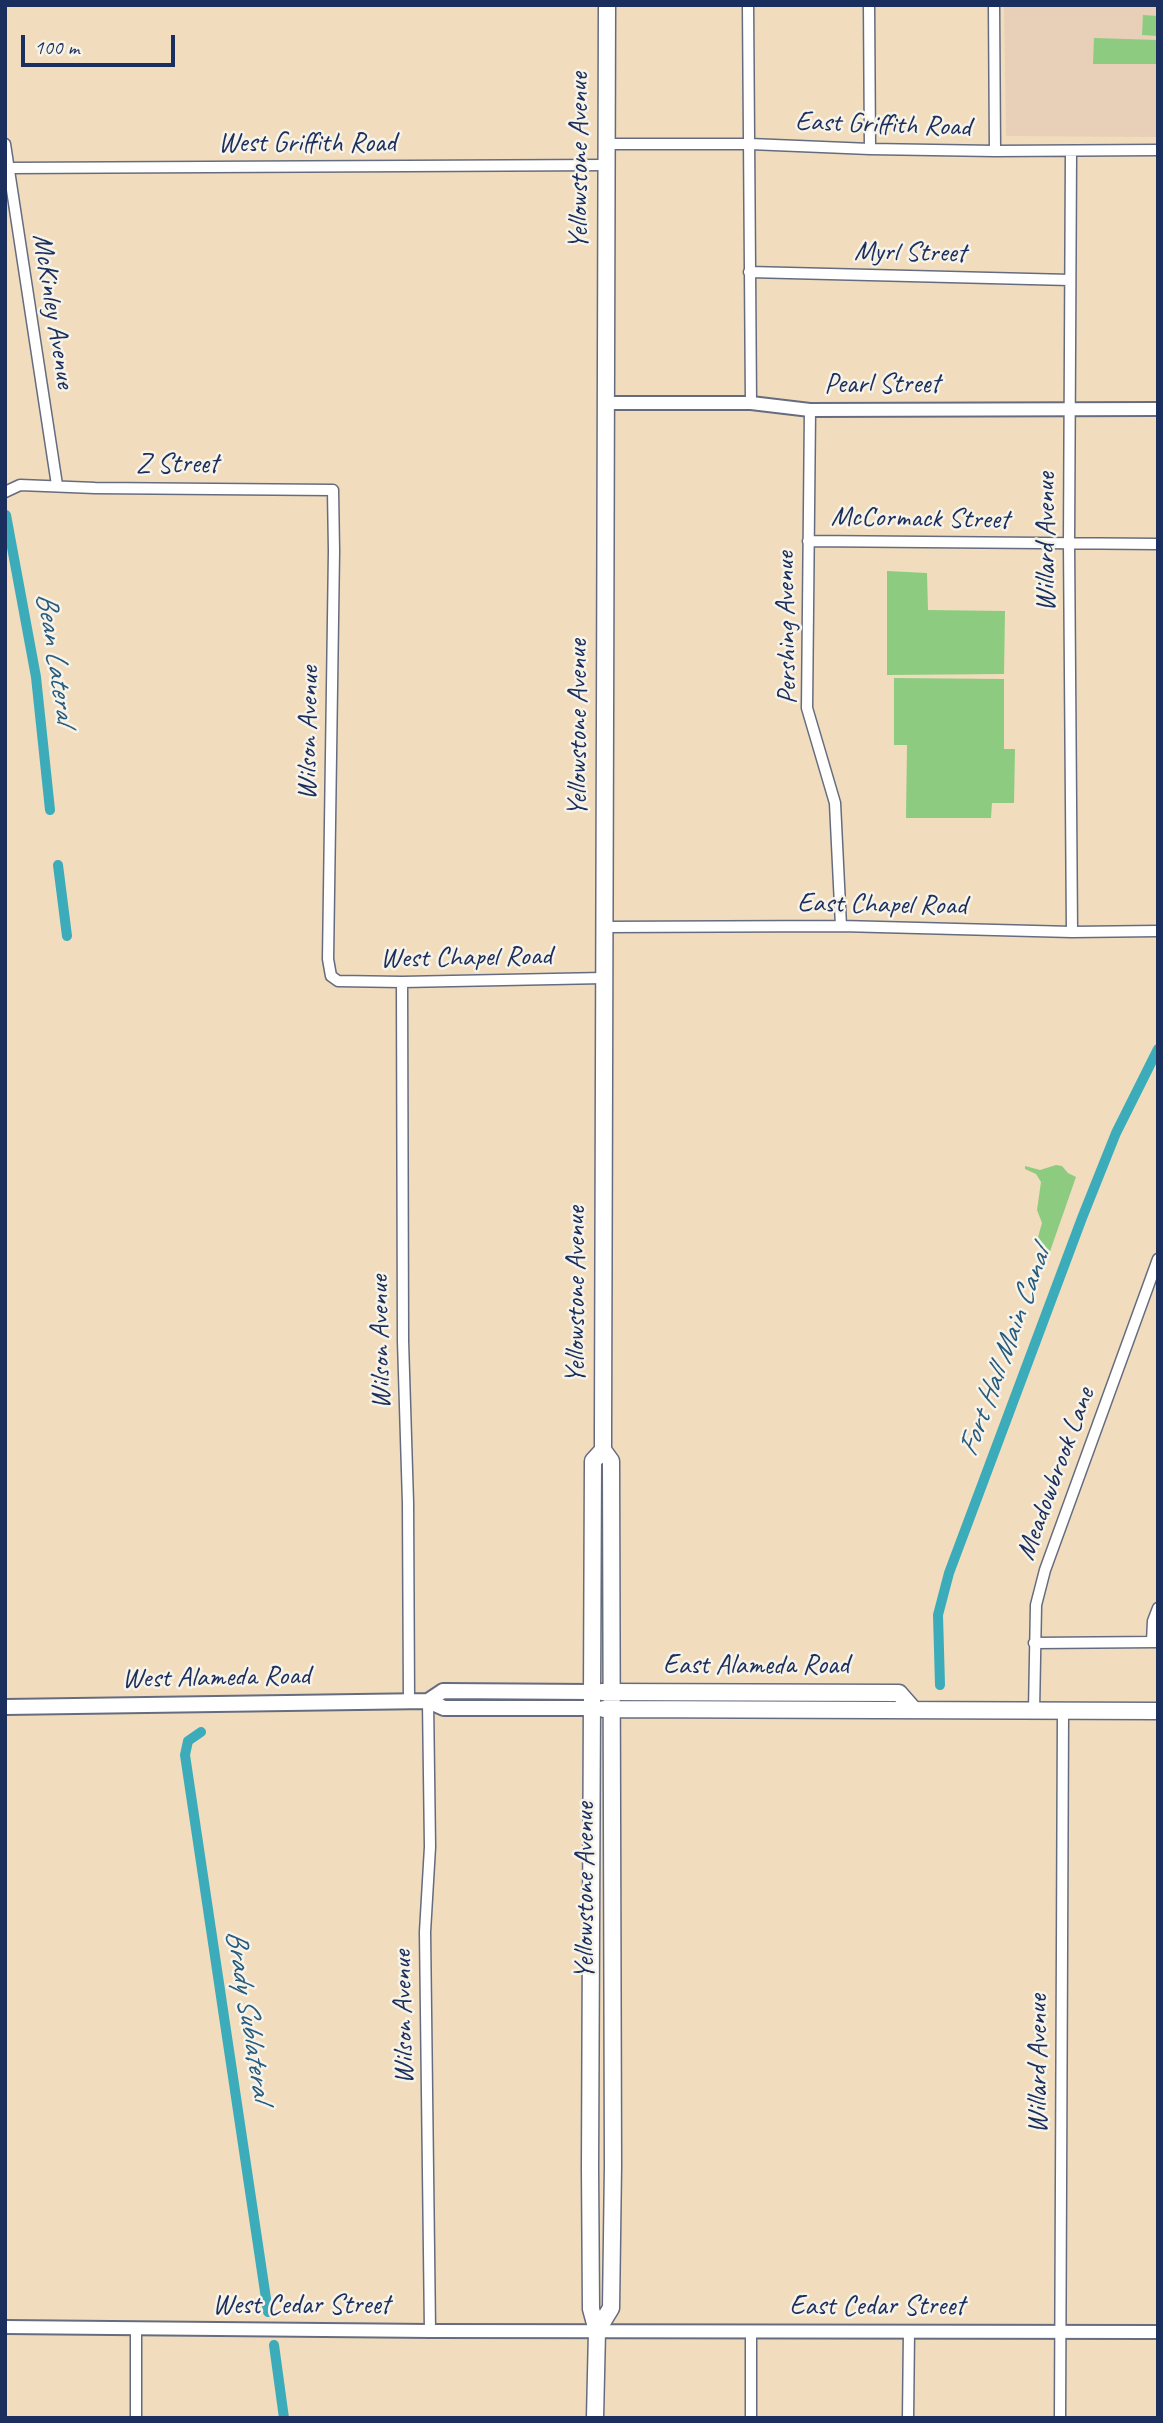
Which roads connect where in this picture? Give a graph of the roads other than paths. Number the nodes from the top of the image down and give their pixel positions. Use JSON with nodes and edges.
{"nodes":[{"id":1,"x":607,"y":5,"type":"edge"},
{"id":2,"x":748,"y":5,"type":"edge"},
{"id":3,"x":870,"y":5,"type":"edge"},
{"id":4,"x":994,"y":5,"type":"edge"},
{"id":5,"x":5,"y":144,"type":"edge"},
{"id":6,"x":607,"y":144,"type":"junction"},
{"id":7,"x":750,"y":144,"type":"junction"},
{"id":8,"x":870,"y":149,"type":"junction"},
{"id":9,"x":1158,"y":150,"type":"edge"},
{"id":10,"x":995,"y":151,"type":"junction"},
{"id":11,"x":1071,"y":152,"type":"junction"},
{"id":12,"x":606,"y":165,"type":"junction"},
{"id":13,"x":9,"y":168,"type":"junction"},
{"id":14,"x":749,"y":272,"type":"junction"},
{"id":15,"x":1070,"y":280,"type":"junction"},
{"id":16,"x":607,"y":403,"type":"junction"},
{"id":17,"x":751,"y":403,"type":"junction"},
{"id":18,"x":1071,"y":408,"type":"junction"},
{"id":19,"x":1158,"y":409,"type":"edge"},
{"id":20,"x":810,"y":410,"type":"junction"},
{"id":21,"x":57,"y":485,"type":"junction"},
{"id":22,"x":333,"y":490,"type":"joint"},
{"id":23,"x":5,"y":492,"type":"edge"},
{"id":24,"x":808,"y":541,"type":"junction"},
{"id":25,"x":1069,"y":543,"type":"junction"},
{"id":26,"x":1158,"y":544,"type":"edge"},
{"id":27,"x":841,"y":926,"type":"junction"},
{"id":28,"x":605,"y":927,"type":"junction"},
{"id":29,"x":1072,"y":932,"type":"junction"},
{"id":30,"x":1158,"y":932,"type":"edge"},
{"id":31,"x":331,"y":976,"type":"joint"},
{"id":32,"x":604,"y":978,"type":"junction"},
{"id":33,"x":402,"y":982,"type":"junction"},
{"id":34,"x":1158,"y":1259,"type":"edge"},
{"id":35,"x":603,"y":1450,"type":"junction"},
{"id":36,"x":1158,"y":1608,"type":"edge"},
{"id":37,"x":1155,"y":1642,"type":"edge"},
{"id":38,"x":1034,"y":1643,"type":"junction"},
{"id":39,"x":592,"y":1692,"type":"junction"},
{"id":40,"x":612,"y":1692,"type":"junction"},
{"id":41,"x":409,"y":1702,"type":"junction"},
{"id":42,"x":428,"y":1702,"type":"junction"},
{"id":43,"x":5,"y":1707,"type":"edge"},
{"id":44,"x":592,"y":1709,"type":"junction"},
{"id":45,"x":612,"y":1709,"type":"junction"},
{"id":46,"x":913,"y":1709,"type":"junction"},
{"id":47,"x":1034,"y":1710,"type":"junction"},
{"id":48,"x":1063,"y":1711,"type":"junction"},
{"id":49,"x":1158,"y":1711,"type":"edge"},
{"id":50,"x":5,"y":2327,"type":"edge"},
{"id":51,"x":136,"y":2329,"type":"junction"},
{"id":52,"x":430,"y":2331,"type":"junction"},
{"id":53,"x":597,"y":2331,"type":"junction"},
{"id":54,"x":909,"y":2331,"type":"junction"},
{"id":55,"x":1061,"y":2331,"type":"junction"},
{"id":56,"x":751,"y":2332,"type":"junction"},
{"id":57,"x":1158,"y":2332,"type":"edge"},
{"id":58,"x":136,"y":2418,"type":"edge"},
{"id":59,"x":596,"y":2418,"type":"edge"},
{"id":60,"x":751,"y":2418,"type":"edge"},
{"id":61,"x":908,"y":2418,"type":"edge"},
{"id":62,"x":1060,"y":2418,"type":"edge"}],
"edges":[{"from":1,"to":6,"type":"main road","name":"Yellowstone Avenue"},
{"from":2,"to":7,"type":"street"},
{"from":3,"to":8,"type":"street"},
{"from":4,"to":10,"type":"street"},
{"from":5,"to":13,"type":"street","name":"McKinley Avenue"},
{"from":6,"to":7,"type":"street","name":"East Griffith Road"},
{"from":6,"to":12,"type":"main road","name":"Yellowstone Avenue"},
{"from":7,"to":8,"type":"street","name":"East Griffith Road"},
{"from":7,"to":14,"type":"street"},
{"from":8,"to":10,"type":"street","name":"East Griffith Road"},
{"from":9,"to":11,"type":"street","name":"East Griffith Road"},
{"from":10,"to":11,"type":"street","name":"East Griffith Road"},
{"from":11,"to":15,"type":"street","name":"Willard Avenue"},
{"from":12,"to":13,"type":"street","name":"West Griffith Road"},
{"from":12,"to":16,"type":"main road","name":"Yellowstone Avenue"},
{"from":13,"to":21,"type":"street","name":"McKinley Avenue"},
{"from":14,"to":15,"type":"street","name":"Myrl Street"},
{"from":14,"to":17,"type":"street"},
{"from":15,"to":18,"type":"street","name":"Willard Avenue"},
{"from":16,"to":17,"type":"street","name":"Pearl Street"},
{"from":16,"to":28,"type":"main road","name":"Yellowstone Avenue"},
{"from":17,"to":20,"type":"street","name":"Pearl Street"},
{"from":18,"to":19,"type":"street","name":"Pearl Street"},
{"from":18,"to":20,"type":"street","name":"Pearl Street"},
{"from":18,"to":25,"type":"street","name":"Willard Avenue"},
{"from":20,"to":24,"type":"street","name":"Pershing Avenue"},
{"from":21,"to":22,"type":"street","name":"Z Street"},
{"from":21,"to":23,"type":"street","name":"Z Street"},
{"from":22,"to":31,"type":"street","name":"Wilson Avenue"},
{"from":24,"to":25,"type":"street","name":"McCormack Street"},
{"from":24,"to":27,"type":"street","name":"Pershing Avenue"},
{"from":25,"to":26,"type":"street","name":"McCormack Street"},
{"from":25,"to":29,"type":"street","name":"Willard Avenue"},
{"from":27,"to":28,"type":"street","name":"East Chapel Road"},
{"from":27,"to":29,"type":"street","name":"East Chapel Road"},
{"from":28,"to":32,"type":"main road","name":"Yellowstone Avenue"},
{"from":29,"to":30,"type":"street","name":"East Chapel Road"},
{"from":31,"to":33,"type":"street","name":"West Chapel Road"},
{"from":32,"to":33,"type":"street","name":"West Chapel Road"},
{"from":32,"to":35,"type":"main road","name":"Yellowstone Avenue"},
{"from":33,"to":41,"type":"street","name":"Wilson Avenue"},
{"from":34,"to":38,"type":"street","name":"Meadowbrook Lane"},
{"from":35,"to":39,"type":"main road","name":"Yellowstone Avenue"},
{"from":35,"to":40,"type":"main road","name":"Yellowstone Avenue"},
{"from":36,"to":37,"type":"street"},
{"from":37,"to":38,"type":"street"},
{"from":38,"to":47,"type":"street","name":"Meadowbrook Lane"},
{"from":39,"to":40,"type":"main road","name":"East Alameda Road"},
{"from":39,"to":42,"type":"main road","name":"West Alameda Road"},
{"from":39,"to":44,"type":"main road","name":"Yellowstone Avenue"},
{"from":40,"to":45,"type":"main road","name":"Yellowstone Avenue"},
{"from":40,"to":46,"type":"main road","name":"East Alameda Road"},
{"from":41,"to":42,"type":"main road","name":"West Alameda Road"},
{"from":41,"to":43,"type":"main road","name":"West Alameda Road"},
{"from":42,"to":44,"type":"main road","name":"West Alameda Road"},
{"from":42,"to":52,"type":"street","name":"Wilson Avenue"},
{"from":44,"to":45,"type":"main road","name":"West Alameda Road"},
{"from":44,"to":53,"type":"main road","name":"Yellowstone Avenue"},
{"from":45,"to":46,"type":"main road","name":"East Alameda Road"},
{"from":45,"to":53,"type":"main road","name":"Yellowstone Avenue"},
{"from":46,"to":47,"type":"main road","name":"East Alameda Road"},
{"from":47,"to":48,"type":"main road","name":"East Alameda Road"},
{"from":48,"to":49,"type":"main road","name":"East Alameda Road"},
{"from":48,"to":55,"type":"street","name":"Willard Avenue"},
{"from":50,"to":51,"type":"street","name":"West Cedar Street"},
{"from":51,"to":52,"type":"street","name":"West Cedar Street"},
{"from":51,"to":58,"type":"street"},
{"from":52,"to":53,"type":"street","name":"West Cedar Street"},
{"from":53,"to":56,"type":"street","name":"East Cedar Street"},
{"from":53,"to":59,"type":"main road","name":"Yellowstone Avenue"},
{"from":54,"to":55,"type":"street","name":"East Cedar Street"},
{"from":54,"to":56,"type":"street","name":"East Cedar Street"},
{"from":54,"to":61,"type":"street"},
{"from":55,"to":57,"type":"street","name":"East Cedar Street"},
{"from":55,"to":62,"type":"street","name":"Willard Avenue"},
{"from":56,"to":60,"type":"street"}]}
